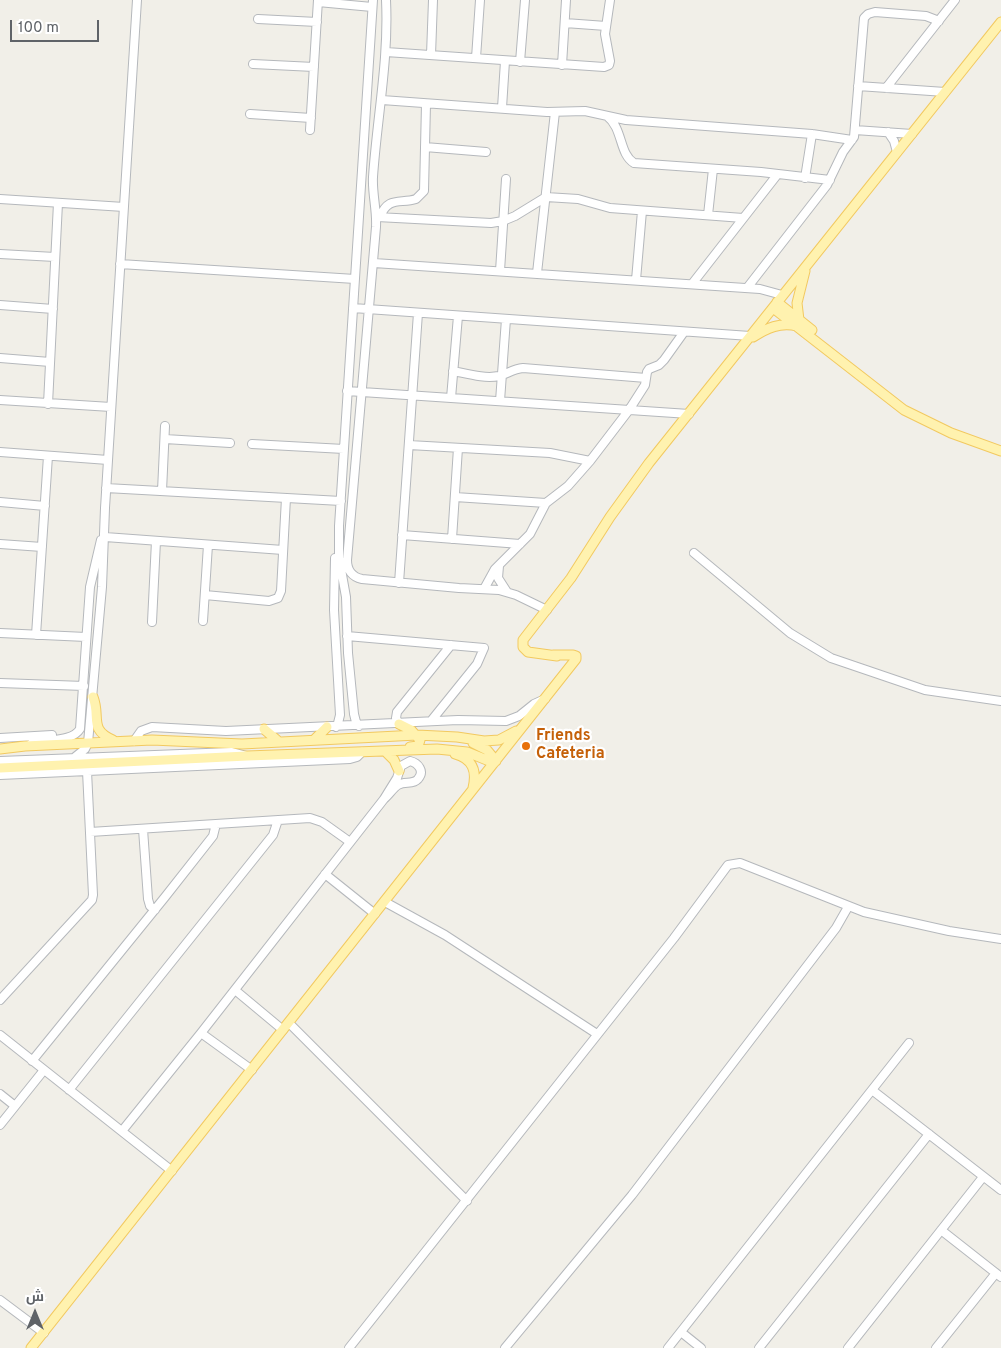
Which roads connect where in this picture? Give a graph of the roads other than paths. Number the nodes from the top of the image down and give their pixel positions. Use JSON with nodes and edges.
{"nodes":[{"id":1,"x":137,"y":0,"type":"edge"},
{"id":2,"x":386,"y":0,"type":"edge"},
{"id":3,"x":433,"y":0,"type":"edge"},
{"id":4,"x":480,"y":0,"type":"edge"},
{"id":5,"x":525,"y":0,"type":"edge"},
{"id":6,"x":566,"y":0,"type":"edge"},
{"id":7,"x":610,"y":0,"type":"edge"},
{"id":8,"x":955,"y":0,"type":"edge"},
{"id":9,"x":318,"y":1,"type":"edge"},
{"id":10,"x":372,"y":4,"type":"edge"},
{"id":11,"x":258,"y":19,"type":"dead end"},
{"id":12,"x":939,"y":21,"type":"junction"},
{"id":13,"x":317,"y":22,"type":"junction"},
{"id":14,"x":1001,"y":22,"type":"edge"},
{"id":15,"x":564,"y":24,"type":"junction"},
{"id":16,"x":606,"y":26,"type":"junction"},
{"id":17,"x":386,"y":52,"type":"junction"},
{"id":18,"x":431,"y":55,"type":"junction"},
{"id":19,"x":476,"y":58,"type":"junction"},
{"id":20,"x":505,"y":60,"type":"junction"},
{"id":21,"x":520,"y":62,"type":"junction"},
{"id":22,"x":253,"y":64,"type":"dead end"},
{"id":23,"x":562,"y":65,"type":"junction"},
{"id":24,"x":314,"y":68,"type":"junction"},
{"id":25,"x":858,"y":86,"type":"junction"},
{"id":26,"x":886,"y":88,"type":"junction"},
{"id":27,"x":945,"y":92,"type":"junction"},
{"id":28,"x":382,"y":100,"type":"junction"},
{"id":29,"x":426,"y":104,"type":"junction"},
{"id":30,"x":502,"y":108,"type":"junction"},
{"id":31,"x":555,"y":112,"type":"junction"},
{"id":32,"x":250,"y":114,"type":"dead end"},
{"id":33,"x":607,"y":116,"type":"junction"},
{"id":34,"x":311,"y":118,"type":"junction"},
{"id":35,"x":310,"y":130,"type":"dead end"},
{"id":36,"x":855,"y":130,"type":"junction"},
{"id":37,"x":888,"y":132,"type":"junction"},
{"id":38,"x":812,"y":134,"type":"junction"},
{"id":39,"x":912,"y":134,"type":"junction"},
{"id":40,"x":852,"y":140,"type":"junction"},
{"id":41,"x":425,"y":147,"type":"junction"},
{"id":42,"x":486,"y":152,"type":"dead end"},
{"id":43,"x":897,"y":152,"type":"junction"},
{"id":44,"x":713,"y":169,"type":"junction"},
{"id":45,"x":777,"y":175,"type":"junction"},
{"id":46,"x":805,"y":178,"type":"junction"},
{"id":47,"x":506,"y":179,"type":"dead end"},
{"id":48,"x":830,"y":180,"type":"junction"},
{"id":49,"x":546,"y":198,"type":"junction"},
{"id":50,"x":0,"y":199,"type":"edge"},
{"id":51,"x":58,"y":203,"type":"junction"},
{"id":52,"x":124,"y":207,"type":"junction"},
{"id":53,"x":642,"y":211,"type":"junction"},
{"id":54,"x":708,"y":215,"type":"junction"},
{"id":55,"x":378,"y":217,"type":"junction"},
{"id":56,"x":743,"y":218,"type":"junction"},
{"id":57,"x":503,"y":221,"type":"junction"},
{"id":58,"x":0,"y":254,"type":"edge"},
{"id":59,"x":55,"y":257,"type":"junction"},
{"id":60,"x":374,"y":263,"type":"junction"},
{"id":61,"x":120,"y":264,"type":"junction"},
{"id":62,"x":807,"y":266,"type":"junction"},
{"id":63,"x":500,"y":271,"type":"junction"},
{"id":64,"x":537,"y":274,"type":"junction"},
{"id":65,"x":355,"y":279,"type":"junction"},
{"id":66,"x":636,"y":280,"type":"junction"},
{"id":67,"x":692,"y":284,"type":"junction"},
{"id":68,"x":747,"y":288,"type":"junction"},
{"id":69,"x":777,"y":302,"type":"junction"},
{"id":70,"x":0,"y":305,"type":"edge"},
{"id":71,"x":353,"y":308,"type":"junction"},
{"id":72,"x":53,"y":309,"type":"junction"},
{"id":73,"x":370,"y":310,"type":"junction"},
{"id":74,"x":418,"y":313,"type":"junction"},
{"id":75,"x":458,"y":316,"type":"junction"},
{"id":76,"x":506,"y":319,"type":"junction"},
{"id":77,"x":798,"y":323,"type":"junction"},
{"id":78,"x":684,"y":332,"type":"junction"},
{"id":79,"x":747,"y":340,"type":"junction"},
{"id":80,"x":0,"y":358,"type":"edge"},
{"id":81,"x":50,"y":362,"type":"junction"},
{"id":82,"x":453,"y":371,"type":"junction"},
{"id":83,"x":502,"y":375,"type":"junction"},
{"id":84,"x":646,"y":378,"type":"junction"},
{"id":85,"x":347,"y":391,"type":"junction"},
{"id":86,"x":363,"y":392,"type":"junction"},
{"id":87,"x":412,"y":396,"type":"junction"},
{"id":88,"x":451,"y":398,"type":"junction"},
{"id":89,"x":0,"y":400,"type":"edge"},
{"id":90,"x":500,"y":401,"type":"junction"},
{"id":91,"x":48,"y":404,"type":"junction"},
{"id":92,"x":111,"y":408,"type":"junction"},
{"id":93,"x":629,"y":410,"type":"junction"},
{"id":94,"x":689,"y":414,"type":"junction"},
{"id":95,"x":165,"y":426,"type":"dead end"},
{"id":96,"x":164,"y":439,"type":"junction"},
{"id":97,"x":230,"y":443,"type":"dead end"},
{"id":98,"x":252,"y":444,"type":"dead end"},
{"id":99,"x":408,"y":445,"type":"junction"},
{"id":100,"x":458,"y":448,"type":"junction"},
{"id":101,"x":344,"y":449,"type":"junction"},
{"id":102,"x":1001,"y":451,"type":"edge"},
{"id":103,"x":0,"y":452,"type":"edge"},
{"id":104,"x":48,"y":456,"type":"junction"},
{"id":105,"x":108,"y":460,"type":"junction"},
{"id":106,"x":590,"y":461,"type":"junction"},
{"id":107,"x":106,"y":488,"type":"junction"},
{"id":108,"x":162,"y":492,"type":"junction"},
{"id":109,"x":455,"y":497,"type":"junction"},
{"id":110,"x":286,"y":498,"type":"junction"},
{"id":111,"x":340,"y":501,"type":"junction"},
{"id":112,"x":0,"y":502,"type":"edge"},
{"id":113,"x":546,"y":503,"type":"junction"},
{"id":114,"x":45,"y":506,"type":"junction"},
{"id":115,"x":105,"y":508,"type":"junction"},
{"id":116,"x":339,"y":526,"type":"junction"},
{"id":117,"x":402,"y":535,"type":"junction"},
{"id":118,"x":105,"y":537,"type":"junction"},
{"id":119,"x":452,"y":539,"type":"junction"},
{"id":120,"x":156,"y":541,"type":"junction"},
{"id":121,"x":520,"y":544,"type":"junction"},
{"id":122,"x":2,"y":545,"type":"edge"},
{"id":123,"x":208,"y":545,"type":"junction"},
{"id":124,"x":42,"y":547,"type":"junction"},
{"id":125,"x":283,"y":550,"type":"junction"},
{"id":126,"x":694,"y":554,"type":"dead end"},
{"id":127,"x":499,"y":566,"type":"junction"},
{"id":128,"x":399,"y":583,"type":"junction"},
{"id":129,"x":484,"y":589,"type":"junction"},
{"id":130,"x":507,"y":592,"type":"junction"},
{"id":131,"x":205,"y":595,"type":"junction"},
{"id":132,"x":547,"y":610,"type":"junction"},
{"id":133,"x":203,"y":621,"type":"dead end"},
{"id":134,"x":152,"y":622,"type":"dead end"},
{"id":135,"x":0,"y":632,"type":"edge"},
{"id":136,"x":36,"y":635,"type":"junction"},
{"id":137,"x":347,"y":636,"type":"junction"},
{"id":138,"x":86,"y":638,"type":"junction"},
{"id":139,"x":451,"y":645,"type":"junction"},
{"id":140,"x":553,"y":655,"type":"junction"},
{"id":141,"x":568,"y":670,"type":"junction"},
{"id":142,"x":0,"y":683,"type":"edge"},
{"id":143,"x":352,"y":684,"type":"junction"},
{"id":144,"x":339,"y":685,"type":"junction"},
{"id":145,"x":84,"y":686,"type":"junction"},
{"id":146,"x":88,"y":697,"type":"junction"},
{"id":147,"x":545,"y":698,"type":"junction"},
{"id":148,"x":1001,"y":701,"type":"edge"},
{"id":149,"x":431,"y":721,"type":"junction"},
{"id":150,"x":399,"y":724,"type":"junction"},
{"id":151,"x":359,"y":726,"type":"junction"},
{"id":152,"x":523,"y":726,"type":"junction"},
{"id":153,"x":331,"y":727,"type":"junction"},
{"id":154,"x":264,"y":728,"type":"junction"},
{"id":155,"x":417,"y":735,"type":"junction"},
{"id":156,"x":444,"y":736,"type":"junction"},
{"id":157,"x":0,"y":738,"type":"edge"},
{"id":158,"x":314,"y":740,"type":"junction"},
{"id":159,"x":134,"y":741,"type":"junction"},
{"id":160,"x":115,"y":742,"type":"junction"},
{"id":161,"x":279,"y":742,"type":"junction"},
{"id":162,"x":88,"y":743,"type":"junction"},
{"id":163,"x":25,"y":746,"type":"junction"},
{"id":164,"x":0,"y":749,"type":"edge"},
{"id":165,"x":415,"y":750,"type":"junction"},
{"id":166,"x":390,"y":751,"type":"junction"},
{"id":167,"x":362,"y":752,"type":"junction"},
{"id":168,"x":247,"y":756,"type":"junction"},
{"id":169,"x":75,"y":757,"type":"junction"},
{"id":170,"x":0,"y":761,"type":"edge"},
{"id":171,"x":198,"y":762,"type":"junction"},
{"id":172,"x":495,"y":762,"type":"junction"},
{"id":173,"x":0,"y":768,"type":"edge"},
{"id":174,"x":399,"y":770,"type":"junction"},
{"id":175,"x":87,"y":771,"type":"junction"},
{"id":176,"x":0,"y":775,"type":"edge"},
{"id":177,"x":473,"y":789,"type":"junction"},
{"id":178,"x":384,"y":799,"type":"junction"},
{"id":179,"x":278,"y":820,"type":"junction"},
{"id":180,"x":216,"y":824,"type":"junction"},
{"id":181,"x":143,"y":829,"type":"junction"},
{"id":182,"x":90,"y":832,"type":"junction"},
{"id":183,"x":350,"y":842,"type":"junction"},
{"id":184,"x":325,"y":874,"type":"junction"},
{"id":185,"x":384,"y":902,"type":"junction"},
{"id":186,"x":848,"y":907,"type":"junction"},
{"id":187,"x":155,"y":910,"type":"junction"},
{"id":188,"x":375,"y":914,"type":"junction"},
{"id":189,"x":1001,"y":939,"type":"edge"},
{"id":190,"x":235,"y":990,"type":"junction"},
{"id":191,"x":0,"y":1000,"type":"edge"},
{"id":192,"x":286,"y":1027,"type":"junction"},
{"id":193,"x":201,"y":1033,"type":"junction"},
{"id":194,"x":597,"y":1034,"type":"junction"},
{"id":195,"x":0,"y":1035,"type":"edge"},
{"id":196,"x":909,"y":1043,"type":"dead end"},
{"id":197,"x":32,"y":1061,"type":"junction"},
{"id":198,"x":44,"y":1070,"type":"junction"},
{"id":199,"x":252,"y":1070,"type":"junction"},
{"id":200,"x":69,"y":1090,"type":"junction"},
{"id":201,"x":872,"y":1090,"type":"junction"},
{"id":202,"x":0,"y":1094,"type":"edge"},
{"id":203,"x":15,"y":1106,"type":"junction"},
{"id":204,"x":0,"y":1125,"type":"edge"},
{"id":205,"x":122,"y":1132,"type":"junction"},
{"id":206,"x":929,"y":1134,"type":"junction"},
{"id":207,"x":172,"y":1171,"type":"junction"},
{"id":208,"x":983,"y":1177,"type":"junction"},
{"id":209,"x":1001,"y":1190,"type":"edge"},
{"id":210,"x":467,"y":1200,"type":"junction"},
{"id":211,"x":942,"y":1230,"type":"junction"},
{"id":212,"x":998,"y":1275,"type":"edge"},
{"id":213,"x":0,"y":1300,"type":"edge"},
{"id":214,"x":681,"y":1332,"type":"junction"},
{"id":215,"x":44,"y":1333,"type":"junction"},
{"id":216,"x":31,"y":1348,"type":"edge"},
{"id":217,"x":349,"y":1348,"type":"edge"},
{"id":218,"x":505,"y":1348,"type":"edge"},
{"id":219,"x":668,"y":1348,"type":"edge"},
{"id":220,"x":701,"y":1348,"type":"edge"},
{"id":221,"x":760,"y":1348,"type":"edge"},
{"id":222,"x":848,"y":1348,"type":"edge"},
{"id":223,"x":936,"y":1348,"type":"edge"}],
"edges":[{"from":1,"to":52,"type":"street"},
{"from":2,"to":17,"type":"street"},
{"from":3,"to":18,"type":"street"},
{"from":4,"to":19,"type":"street"},
{"from":5,"to":21,"type":"street"},
{"from":6,"to":15,"type":"street"},
{"from":7,"to":16,"type":"street"},
{"from":8,"to":12,"type":"street"},
{"from":9,"to":10,"type":"street"},
{"from":9,"to":13,"type":"street"},
{"from":10,"to":65,"type":"street"},
{"from":11,"to":13,"type":"street"},
{"from":12,"to":25,"type":"street"},
{"from":12,"to":26,"type":"street"},
{"from":13,"to":24,"type":"street"},
{"from":14,"to":27,"type":"main road"},
{"from":15,"to":16,"type":"street"},
{"from":15,"to":23,"type":"street"},
{"from":16,"to":23,"type":"street"},
{"from":17,"to":18,"type":"street"},
{"from":17,"to":28,"type":"street"},
{"from":18,"to":19,"type":"street"},
{"from":19,"to":20,"type":"street"},
{"from":20,"to":21,"type":"street"},
{"from":20,"to":30,"type":"street"},
{"from":21,"to":23,"type":"street"},
{"from":22,"to":24,"type":"street"},
{"from":24,"to":34,"type":"street"},
{"from":25,"to":26,"type":"street"},
{"from":25,"to":36,"type":"street"},
{"from":26,"to":27,"type":"street"},
{"from":27,"to":39,"type":"main road"},
{"from":28,"to":29,"type":"street"},
{"from":28,"to":55,"type":"street"},
{"from":29,"to":30,"type":"street"},
{"from":29,"to":41,"type":"street"},
{"from":30,"to":31,"type":"street"},
{"from":31,"to":33,"type":"street"},
{"from":31,"to":49,"type":"street"},
{"from":32,"to":34,"type":"street"},
{"from":33,"to":38,"type":"street"},
{"from":33,"to":44,"type":"street"},
{"from":34,"to":35,"type":"street"},
{"from":36,"to":37,"type":"street"},
{"from":36,"to":40,"type":"street"},
{"from":37,"to":39,"type":"street"},
{"from":37,"to":43,"type":"street"},
{"from":38,"to":40,"type":"street"},
{"from":38,"to":46,"type":"street"},
{"from":39,"to":43,"type":"main road"},
{"from":40,"to":48,"type":"street"},
{"from":41,"to":42,"type":"street"},
{"from":41,"to":55,"type":"street"},
{"from":43,"to":62,"type":"main road"},
{"from":44,"to":45,"type":"street"},
{"from":44,"to":54,"type":"street"},
{"from":45,"to":46,"type":"street"},
{"from":45,"to":56,"type":"street"},
{"from":46,"to":48,"type":"street"},
{"from":47,"to":57,"type":"street"},
{"from":48,"to":68,"type":"street"},
{"from":49,"to":53,"type":"street"},
{"from":49,"to":57,"type":"street"},
{"from":49,"to":64,"type":"street"},
{"from":50,"to":51,"type":"street"},
{"from":51,"to":52,"type":"street"},
{"from":51,"to":59,"type":"street"},
{"from":52,"to":61,"type":"street"},
{"from":53,"to":54,"type":"street"},
{"from":53,"to":66,"type":"street"},
{"from":54,"to":56,"type":"street"},
{"from":55,"to":57,"type":"street"},
{"from":55,"to":60,"type":"street"},
{"from":56,"to":67,"type":"street"},
{"from":57,"to":63,"type":"street"},
{"from":58,"to":59,"type":"street"},
{"from":59,"to":72,"type":"street"},
{"from":60,"to":63,"type":"street"},
{"from":60,"to":73,"type":"street"},
{"from":61,"to":65,"type":"street"},
{"from":61,"to":92,"type":"street"},
{"from":62,"to":69,"type":"main road"},
{"from":62,"to":77,"type":"main road"},
{"from":63,"to":64,"type":"street"},
{"from":64,"to":66,"type":"street"},
{"from":65,"to":71,"type":"street"},
{"from":66,"to":67,"type":"street"},
{"from":67,"to":68,"type":"street"},
{"from":68,"to":69,"type":"street"},
{"from":69,"to":77,"type":"main road"},
{"from":69,"to":79,"type":"main road"},
{"from":70,"to":72,"type":"street"},
{"from":71,"to":73,"type":"street"},
{"from":71,"to":85,"type":"street"},
{"from":72,"to":81,"type":"street"},
{"from":73,"to":74,"type":"street"},
{"from":73,"to":86,"type":"street"},
{"from":74,"to":75,"type":"street"},
{"from":74,"to":87,"type":"street"},
{"from":75,"to":76,"type":"street"},
{"from":75,"to":82,"type":"street"},
{"from":76,"to":78,"type":"street"},
{"from":76,"to":83,"type":"street"},
{"from":77,"to":79,"type":"main road"},
{"from":77,"to":102,"type":"main road"},
{"from":78,"to":79,"type":"street"},
{"from":78,"to":84,"type":"street"},
{"from":79,"to":94,"type":"main road"},
{"from":80,"to":81,"type":"street"},
{"from":81,"to":91,"type":"street"},
{"from":82,"to":83,"type":"street"},
{"from":82,"to":88,"type":"street"},
{"from":83,"to":84,"type":"street"},
{"from":83,"to":90,"type":"street"},
{"from":84,"to":93,"type":"street"},
{"from":85,"to":86,"type":"street"},
{"from":85,"to":101,"type":"street"},
{"from":86,"to":87,"type":"street"},
{"from":86,"to":128,"type":"street"},
{"from":87,"to":88,"type":"street"},
{"from":87,"to":99,"type":"street"},
{"from":88,"to":90,"type":"street"},
{"from":89,"to":91,"type":"street"},
{"from":90,"to":93,"type":"street"},
{"from":91,"to":92,"type":"street"},
{"from":92,"to":105,"type":"street"},
{"from":93,"to":94,"type":"street"},
{"from":93,"to":106,"type":"street"},
{"from":94,"to":132,"type":"main road"},
{"from":95,"to":96,"type":"street"},
{"from":96,"to":97,"type":"street"},
{"from":96,"to":108,"type":"street"},
{"from":98,"to":101,"type":"street"},
{"from":99,"to":100,"type":"street"},
{"from":99,"to":117,"type":"street"},
{"from":100,"to":106,"type":"street"},
{"from":100,"to":109,"type":"street"},
{"from":101,"to":111,"type":"street"},
{"from":103,"to":104,"type":"street"},
{"from":104,"to":105,"type":"street"},
{"from":104,"to":114,"type":"street"},
{"from":105,"to":107,"type":"street"},
{"from":106,"to":113,"type":"street"},
{"from":107,"to":108,"type":"street"},
{"from":107,"to":115,"type":"street"},
{"from":108,"to":110,"type":"street"},
{"from":109,"to":113,"type":"street"},
{"from":109,"to":119,"type":"street"},
{"from":110,"to":111,"type":"street"},
{"from":110,"to":125,"type":"street"},
{"from":111,"to":116,"type":"street"},
{"from":112,"to":114,"type":"street"},
{"from":113,"to":121,"type":"street"},
{"from":114,"to":124,"type":"street"},
{"from":115,"to":118,"type":"street"},
{"from":115,"to":138,"type":"street"},
{"from":116,"to":137,"type":"street"},
{"from":116,"to":144,"type":"street"},
{"from":117,"to":119,"type":"street"},
{"from":117,"to":128,"type":"street"},
{"from":118,"to":120,"type":"street"},
{"from":118,"to":146,"type":"street"},
{"from":119,"to":121,"type":"street"},
{"from":120,"to":123,"type":"street"},
{"from":120,"to":134,"type":"street"},
{"from":121,"to":127,"type":"street"},
{"from":122,"to":124,"type":"street"},
{"from":123,"to":125,"type":"street"},
{"from":123,"to":131,"type":"street"},
{"from":124,"to":136,"type":"street"},
{"from":125,"to":131,"type":"street"},
{"from":126,"to":148,"type":"street"},
{"from":127,"to":129,"type":"street"},
{"from":127,"to":130,"type":"street"},
{"from":128,"to":129,"type":"street"},
{"from":129,"to":130,"type":"street"},
{"from":130,"to":132,"type":"street"},
{"from":131,"to":133,"type":"street"},
{"from":132,"to":140,"type":"main road"},
{"from":135,"to":136,"type":"street"},
{"from":136,"to":138,"type":"street"},
{"from":137,"to":139,"type":"street"},
{"from":137,"to":143,"type":"street"},
{"from":138,"to":145,"type":"street"},
{"from":139,"to":149,"type":"street"},
{"from":139,"to":150,"type":"street"},
{"from":140,"to":141,"type":"main road"},
{"from":140,"to":141,"type":"main road"},
{"from":141,"to":147,"type":"main road"},
{"from":142,"to":145,"type":"street"},
{"from":143,"to":144,"type":"street"},
{"from":143,"to":151,"type":"street"},
{"from":144,"to":153,"type":"street"},
{"from":145,"to":146,"type":"street"},
{"from":146,"to":157,"type":"street"},
{"from":146,"to":160,"type":"main road"},
{"from":146,"to":162,"type":"street"},
{"from":146,"to":163,"type":"street"},
{"from":147,"to":149,"type":"street"},
{"from":147,"to":152,"type":"main road"},
{"from":149,"to":150,"type":"street"},
{"from":150,"to":151,"type":"street"},
{"from":150,"to":155,"type":"main road"},
{"from":151,"to":153,"type":"street"},
{"from":152,"to":156,"type":"main road"},
{"from":152,"to":172,"type":"main road"},
{"from":153,"to":154,"type":"street"},
{"from":153,"to":158,"type":"main road"},
{"from":154,"to":159,"type":"street"},
{"from":154,"to":161,"type":"main road"},
{"from":155,"to":156,"type":"main road"},
{"from":155,"to":158,"type":"main road"},
{"from":155,"to":166,"type":"main road"},
{"from":156,"to":172,"type":"main road"},
{"from":158,"to":161,"type":"main road"},
{"from":159,"to":160,"type":"main road"},
{"from":159,"to":161,"type":"main road"},
{"from":160,"to":162,"type":"main road"},
{"from":162,"to":163,"type":"main road"},
{"from":162,"to":169,"type":"street"},
{"from":163,"to":164,"type":"main road"},
{"from":165,"to":166,"type":"main road"},
{"from":165,"to":172,"type":"main road"},
{"from":165,"to":177,"type":"main road"},
{"from":166,"to":167,"type":"main road"},
{"from":166,"to":174,"type":"main road"},
{"from":167,"to":168,"type":"main road"},
{"from":167,"to":171,"type":"street"},
{"from":168,"to":169,"type":"street"},
{"from":168,"to":171,"type":"main road"},
{"from":169,"to":170,"type":"street"},
{"from":171,"to":173,"type":"main road"},
{"from":171,"to":175,"type":"street"},
{"from":172,"to":177,"type":"main road"},
{"from":174,"to":178,"type":"street"},
{"from":174,"to":178,"type":"street"},
{"from":175,"to":176,"type":"street"},
{"from":175,"to":182,"type":"street"},
{"from":177,"to":185,"type":"main road"},
{"from":178,"to":183,"type":"street"},
{"from":179,"to":180,"type":"street"},
{"from":179,"to":183,"type":"street"},
{"from":179,"to":200,"type":"street"},
{"from":180,"to":181,"type":"street"},
{"from":180,"to":187,"type":"street"},
{"from":181,"to":182,"type":"street"},
{"from":181,"to":187,"type":"street"},
{"from":182,"to":191,"type":"street"},
{"from":183,"to":184,"type":"street"},
{"from":184,"to":188,"type":"street"},
{"from":184,"to":190,"type":"street"},
{"from":185,"to":188,"type":"main road"},
{"from":185,"to":194,"type":"street"},
{"from":186,"to":189,"type":"street"},
{"from":186,"to":194,"type":"street"},
{"from":186,"to":218,"type":"street"},
{"from":187,"to":197,"type":"street"},
{"from":188,"to":192,"type":"main road"},
{"from":190,"to":192,"type":"street"},
{"from":190,"to":193,"type":"street"},
{"from":192,"to":199,"type":"main road"},
{"from":192,"to":210,"type":"street"},
{"from":193,"to":199,"type":"street"},
{"from":193,"to":205,"type":"street"},
{"from":194,"to":210,"type":"street"},
{"from":195,"to":197,"type":"street"},
{"from":196,"to":201,"type":"street"},
{"from":197,"to":198,"type":"street"},
{"from":198,"to":200,"type":"street"},
{"from":198,"to":203,"type":"street"},
{"from":199,"to":207,"type":"main road"},
{"from":200,"to":205,"type":"street"},
{"from":201,"to":206,"type":"street"},
{"from":201,"to":214,"type":"street"},
{"from":202,"to":203,"type":"street"},
{"from":203,"to":204,"type":"street"},
{"from":205,"to":207,"type":"street"},
{"from":206,"to":208,"type":"street"},
{"from":206,"to":221,"type":"street"},
{"from":207,"to":215,"type":"main road"},
{"from":208,"to":209,"type":"street"},
{"from":208,"to":211,"type":"street"},
{"from":210,"to":217,"type":"street"},
{"from":211,"to":212,"type":"street"},
{"from":211,"to":222,"type":"street"},
{"from":212,"to":223,"type":"street"},
{"from":213,"to":215,"type":"street"},
{"from":214,"to":219,"type":"street"},
{"from":214,"to":220,"type":"street"},
{"from":215,"to":216,"type":"main road"}]}
